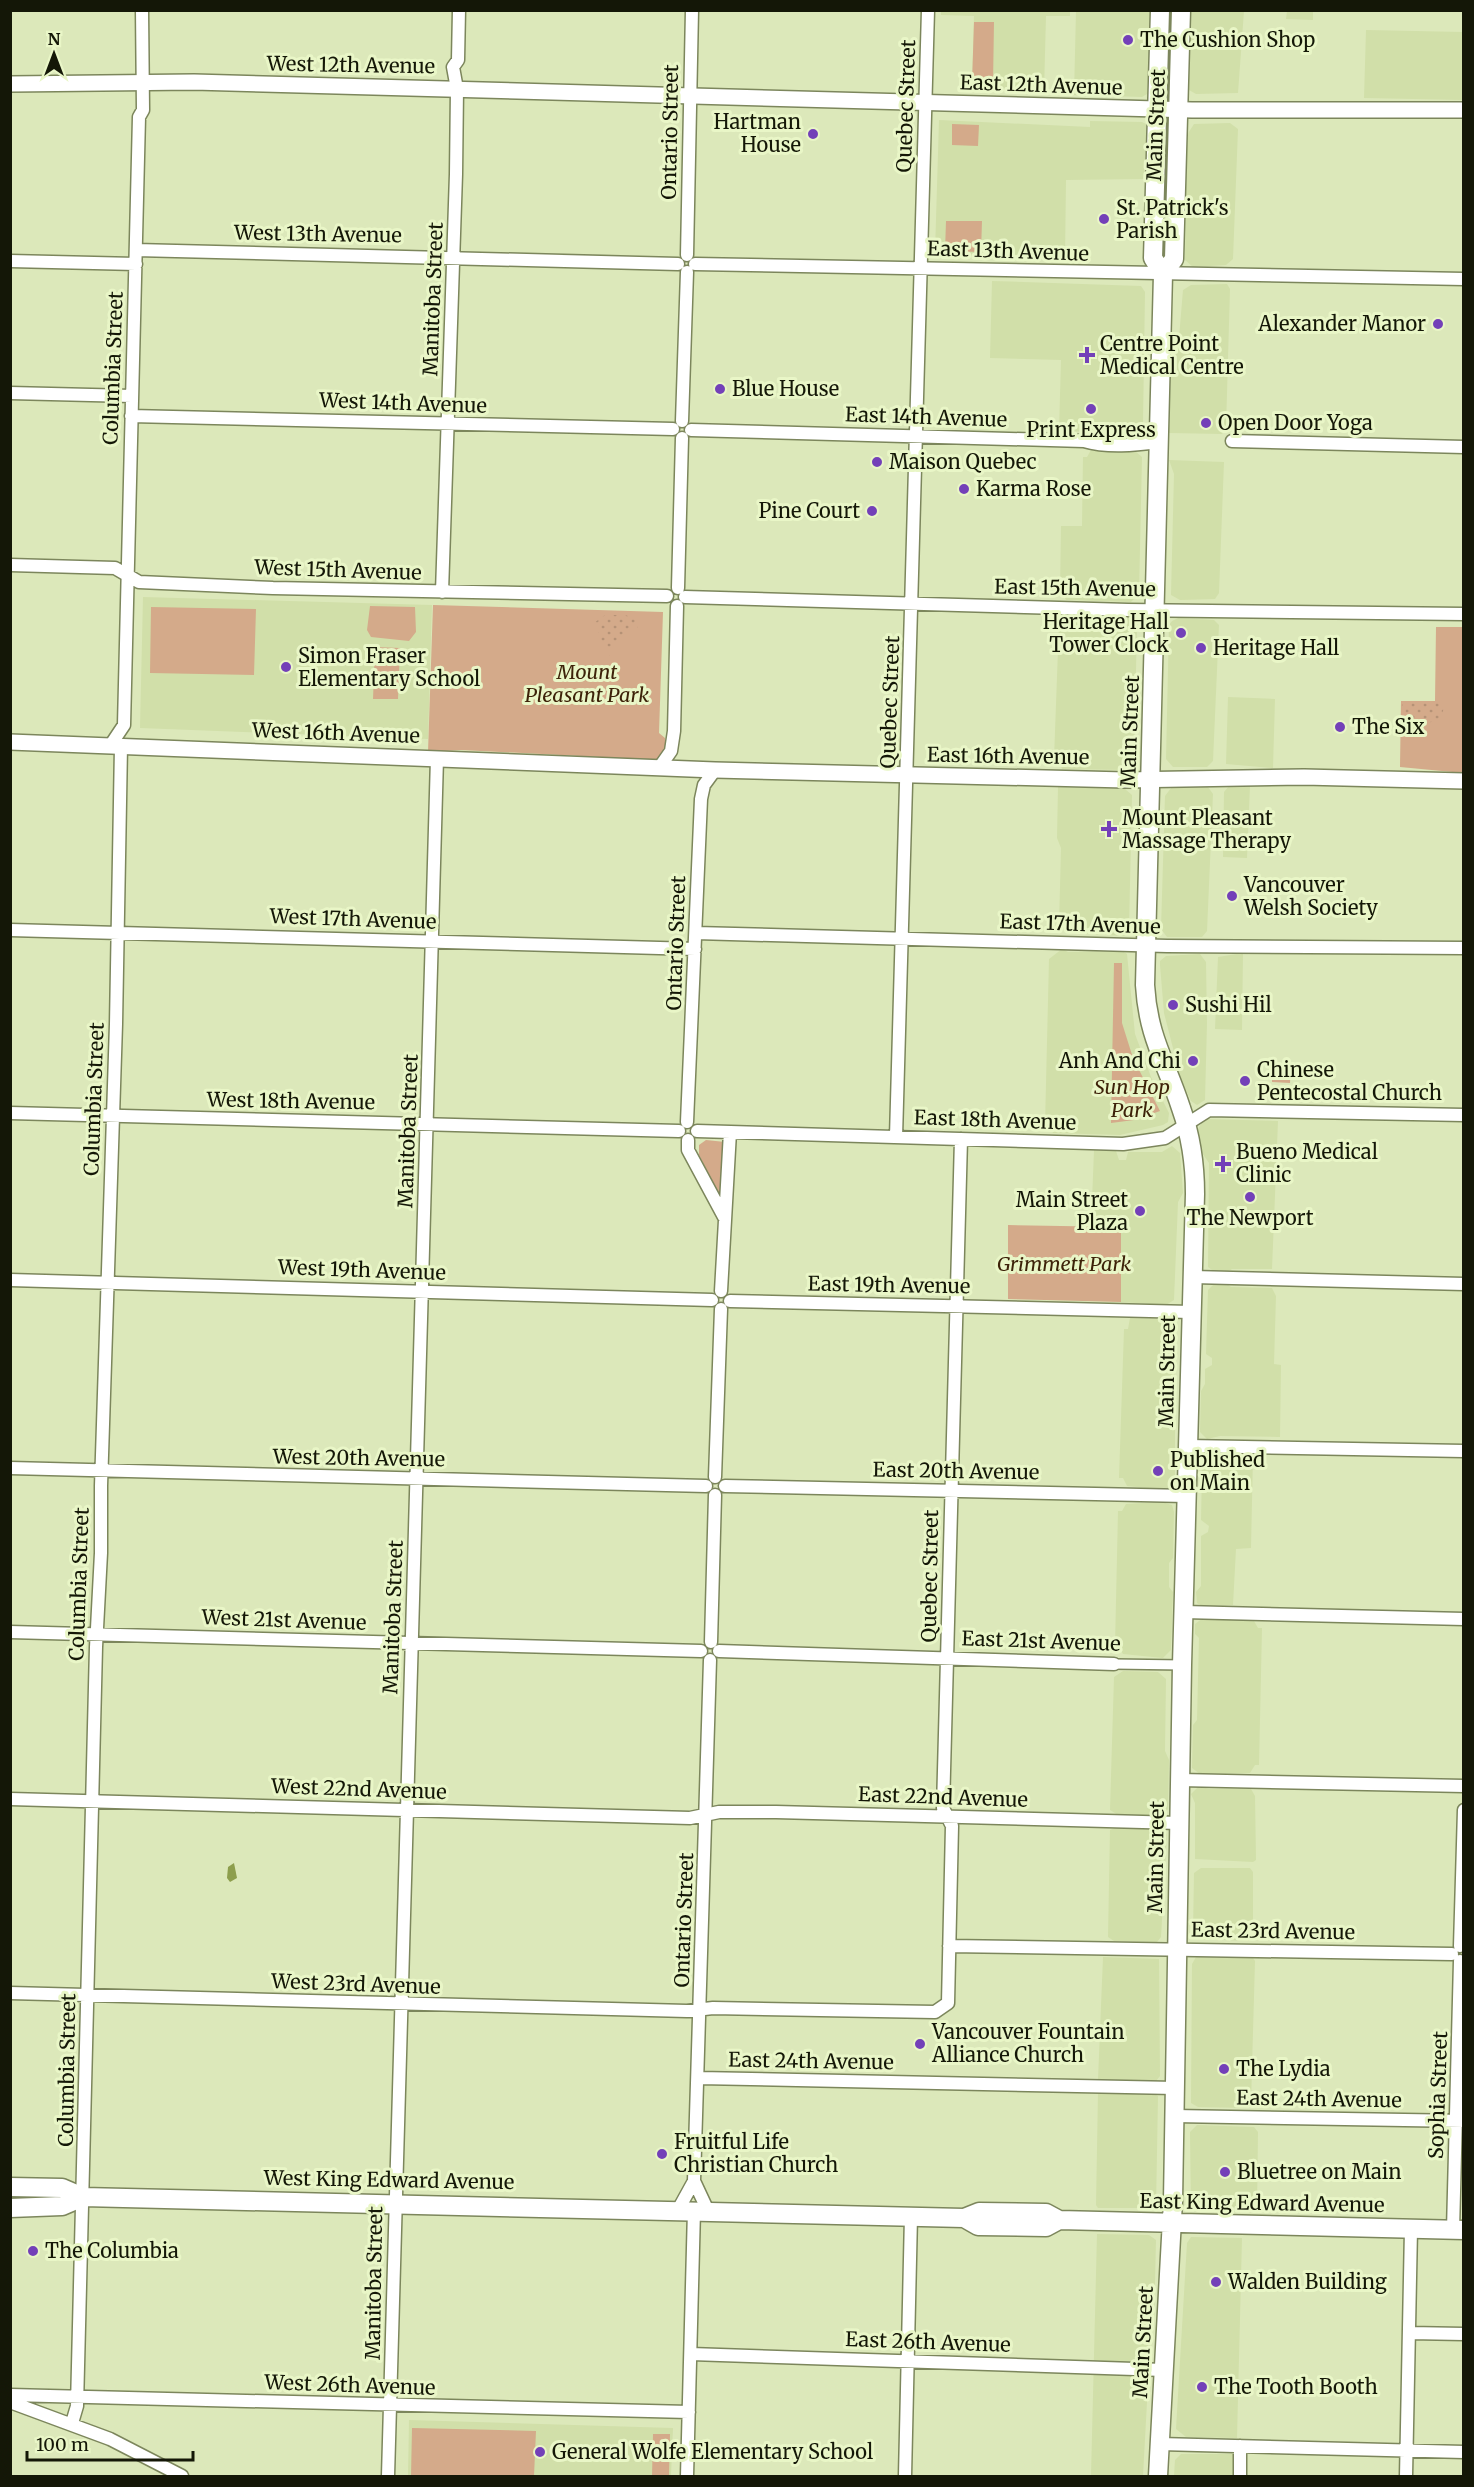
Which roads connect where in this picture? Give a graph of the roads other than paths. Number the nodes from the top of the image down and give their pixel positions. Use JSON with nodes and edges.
{"nodes":[{"id":1,"x":142,"y":10,"type":"edge"},
{"id":2,"x":459,"y":10,"type":"edge"},
{"id":3,"x":693,"y":10,"type":"edge"},
{"id":4,"x":928,"y":10,"type":"edge"},
{"id":5,"x":1160,"y":10,"type":"edge"},
{"id":6,"x":1181,"y":10,"type":"edge"},
{"id":7,"x":142,"y":83,"type":"junction"},
{"id":8,"x":10,"y":84,"type":"edge"},
{"id":9,"x":458,"y":88,"type":"junction"},
{"id":10,"x":690,"y":95,"type":"junction"},
{"id":11,"x":926,"y":102,"type":"junction"},
{"id":12,"x":1158,"y":109,"type":"junction"},
{"id":13,"x":1179,"y":110,"type":"junction"},
{"id":14,"x":1464,"y":110,"type":"edge"},
{"id":15,"x":136,"y":250,"type":"junction"},
{"id":16,"x":454,"y":257,"type":"junction"},
{"id":17,"x":10,"y":261,"type":"edge"},
{"id":18,"x":136,"y":264,"type":"junction"},
{"id":19,"x":687,"y":264,"type":"junction"},
{"id":20,"x":920,"y":268,"type":"junction"},
{"id":21,"x":1163,"y":274,"type":"junction"},
{"id":22,"x":1464,"y":279,"type":"edge"},
{"id":23,"x":10,"y":393,"type":"edge"},
{"id":24,"x":132,"y":396,"type":"junction"},
{"id":25,"x":131,"y":416,"type":"junction"},
{"id":26,"x":448,"y":424,"type":"junction"},
{"id":27,"x":682,"y":430,"type":"junction"},
{"id":28,"x":916,"y":436,"type":"junction"},
{"id":29,"x":1232,"y":441,"type":"dead end"},
{"id":30,"x":1159,"y":442,"type":"junction"},
{"id":31,"x":1464,"y":447,"type":"edge"},
{"id":32,"x":10,"y":565,"type":"edge"},
{"id":33,"x":127,"y":576,"type":"junction"},
{"id":34,"x":442,"y":592,"type":"junction"},
{"id":35,"x":680,"y":597,"type":"junction"},
{"id":36,"x":912,"y":603,"type":"junction"},
{"id":37,"x":1156,"y":610,"type":"junction"},
{"id":38,"x":1464,"y":614,"type":"edge"},
{"id":39,"x":123,"y":728,"type":"junction"},
{"id":40,"x":10,"y":742,"type":"edge"},
{"id":41,"x":122,"y":746,"type":"junction"},
{"id":42,"x":437,"y":758,"type":"junction"},
{"id":43,"x":659,"y":768,"type":"junction"},
{"id":44,"x":715,"y":770,"type":"junction"},
{"id":45,"x":908,"y":774,"type":"junction"},
{"id":46,"x":1151,"y":779,"type":"junction"},
{"id":47,"x":1464,"y":781,"type":"edge"},
{"id":48,"x":10,"y":930,"type":"edge"},
{"id":49,"x":118,"y":932,"type":"junction"},
{"id":50,"x":696,"y":933,"type":"junction"},
{"id":51,"x":903,"y":939,"type":"junction"},
{"id":52,"x":433,"y":940,"type":"junction"},
{"id":53,"x":1145,"y":945,"type":"junction"},
{"id":54,"x":1464,"y":948,"type":"edge"},
{"id":55,"x":695,"y":949,"type":"junction"},
{"id":56,"x":10,"y":1113,"type":"edge"},
{"id":57,"x":1464,"y":1115,"type":"edge"},
{"id":58,"x":113,"y":1116,"type":"junction"},
{"id":59,"x":427,"y":1123,"type":"junction"},
{"id":60,"x":1186,"y":1124,"type":"junction"},
{"id":61,"x":688,"y":1131,"type":"junction"},
{"id":62,"x":730,"y":1132,"type":"junction"},
{"id":63,"x":896,"y":1137,"type":"junction"},
{"id":64,"x":962,"y":1139,"type":"junction"},
{"id":65,"x":724,"y":1217,"type":"junction"},
{"id":66,"x":1192,"y":1277,"type":"junction"},
{"id":67,"x":10,"y":1280,"type":"edge"},
{"id":68,"x":108,"y":1283,"type":"junction"},
{"id":69,"x":1464,"y":1284,"type":"edge"},
{"id":70,"x":423,"y":1291,"type":"junction"},
{"id":71,"x":721,"y":1301,"type":"junction"},
{"id":72,"x":957,"y":1306,"type":"junction"},
{"id":73,"x":1191,"y":1312,"type":"junction"},
{"id":74,"x":1188,"y":1446,"type":"junction"},
{"id":75,"x":1464,"y":1451,"type":"edge"},
{"id":76,"x":10,"y":1468,"type":"edge"},
{"id":77,"x":102,"y":1470,"type":"junction"},
{"id":78,"x":417,"y":1479,"type":"junction"},
{"id":79,"x":715,"y":1486,"type":"junction"},
{"id":80,"x":951,"y":1490,"type":"junction"},
{"id":81,"x":1186,"y":1496,"type":"junction"},
{"id":82,"x":1184,"y":1612,"type":"junction"},
{"id":83,"x":1464,"y":1619,"type":"edge"},
{"id":84,"x":10,"y":1632,"type":"edge"},
{"id":85,"x":97,"y":1634,"type":"junction"},
{"id":86,"x":412,"y":1643,"type":"junction"},
{"id":87,"x":710,"y":1651,"type":"junction"},
{"id":88,"x":948,"y":1658,"type":"junction"},
{"id":89,"x":1114,"y":1664,"type":"joint"},
{"id":90,"x":1182,"y":1665,"type":"junction"},
{"id":91,"x":1180,"y":1780,"type":"junction"},
{"id":92,"x":1464,"y":1786,"type":"edge"},
{"id":93,"x":10,"y":1799,"type":"edge"},
{"id":94,"x":93,"y":1801,"type":"junction"},
{"id":95,"x":407,"y":1810,"type":"junction"},
{"id":96,"x":1464,"y":1810,"type":"edge"},
{"id":97,"x":706,"y":1815,"type":"junction"},
{"id":98,"x":947,"y":1816,"type":"junction"},
{"id":99,"x":1179,"y":1823,"type":"junction"},
{"id":100,"x":949,"y":1946,"type":"junction"},
{"id":101,"x":1177,"y":1950,"type":"junction"},
{"id":102,"x":1460,"y":1954,"type":"edge"},
{"id":103,"x":10,"y":1993,"type":"edge"},
{"id":104,"x":88,"y":1995,"type":"junction"},
{"id":105,"x":402,"y":2005,"type":"junction"},
{"id":106,"x":700,"y":2009,"type":"junction"},
{"id":107,"x":699,"y":2078,"type":"junction"},
{"id":108,"x":1175,"y":2088,"type":"junction"},
{"id":109,"x":1175,"y":2116,"type":"junction"},
{"id":110,"x":1460,"y":2121,"type":"edge"},
{"id":111,"x":694,"y":2181,"type":"junction"},
{"id":112,"x":10,"y":2187,"type":"edge"},
{"id":113,"x":83,"y":2197,"type":"junction"},
{"id":114,"x":395,"y":2203,"type":"junction"},
{"id":115,"x":10,"y":2208,"type":"edge"},
{"id":116,"x":694,"y":2210,"type":"junction"},
{"id":117,"x":911,"y":2216,"type":"junction"},
{"id":118,"x":1172,"y":2223,"type":"junction"},
{"id":119,"x":1411,"y":2229,"type":"junction"},
{"id":120,"x":1459,"y":2230,"type":"edge"},
{"id":121,"x":1410,"y":2333,"type":"junction"},
{"id":122,"x":1464,"y":2334,"type":"edge"},
{"id":123,"x":691,"y":2354,"type":"junction"},
{"id":124,"x":908,"y":2361,"type":"junction"},
{"id":125,"x":1164,"y":2370,"type":"junction"},
{"id":126,"x":10,"y":2395,"type":"edge"},
{"id":127,"x":77,"y":2396,"type":"junction"},
{"id":128,"x":10,"y":2402,"type":"edge"},
{"id":129,"x":391,"y":2406,"type":"junction"},
{"id":130,"x":689,"y":2412,"type":"junction"},
{"id":131,"x":72,"y":2423,"type":"junction"},
{"id":132,"x":1160,"y":2444,"type":"junction"},
{"id":133,"x":1240,"y":2446,"type":"junction"},
{"id":134,"x":1407,"y":2450,"type":"junction"},
{"id":135,"x":1464,"y":2452,"type":"edge"},
{"id":136,"x":182,"y":2476,"type":"edge"},
{"id":137,"x":388,"y":2476,"type":"edge"},
{"id":138,"x":687,"y":2476,"type":"edge"},
{"id":139,"x":905,"y":2476,"type":"edge"},
{"id":140,"x":1158,"y":2476,"type":"edge"},
{"id":141,"x":1240,"y":2476,"type":"edge"},
{"id":142,"x":1406,"y":2476,"type":"edge"}],
"edges":[{"from":1,"to":7,"type":"street","name":"Columbia Street"},
{"from":2,"to":9,"type":"street","name":"Manitoba Street"},
{"from":3,"to":10,"type":"street","name":"Ontario Street"},
{"from":4,"to":11,"type":"street","name":"Quebec Street"},
{"from":5,"to":12,"type":"main road","name":"Main Street"},
{"from":6,"to":13,"type":"main road","name":"Main Street"},
{"from":7,"to":8,"type":"street","name":"West 12th Avenue"},
{"from":7,"to":9,"type":"street","name":"West 12th Avenue"},
{"from":7,"to":15,"type":"street","name":"Columbia Street"},
{"from":9,"to":10,"type":"street","name":"West 12th Avenue"},
{"from":9,"to":16,"type":"street","name":"Manitoba Street"},
{"from":10,"to":11,"type":"street","name":"East 12th Avenue"},
{"from":10,"to":19,"type":"street","name":"Ontario Street"},
{"from":11,"to":12,"type":"street","name":"East 12th Avenue"},
{"from":11,"to":20,"type":"street","name":"Quebec Street"},
{"from":12,"to":13,"type":"street","name":"East 12th Avenue"},
{"from":12,"to":21,"type":"main road","name":"Main Street"},
{"from":13,"to":14,"type":"street","name":"East 12th Avenue"},
{"from":13,"to":21,"type":"main road","name":"Main Street"},
{"from":15,"to":16,"type":"street","name":"West 13th Avenue"},
{"from":15,"to":18,"type":"street","name":"Columbia Street"},
{"from":16,"to":19,"type":"street","name":"West 13th Avenue"},
{"from":16,"to":26,"type":"street","name":"Manitoba Street"},
{"from":17,"to":18,"type":"street"},
{"from":18,"to":24,"type":"street","name":"Columbia Street"},
{"from":19,"to":20,"type":"street","name":"East 13th Avenue"},
{"from":19,"to":27,"type":"street","name":"Ontario Street"},
{"from":20,"to":21,"type":"street","name":"East 13th Avenue"},
{"from":20,"to":28,"type":"street","name":"Quebec Street"},
{"from":21,"to":22,"type":"street","name":"East 13th Avenue"},
{"from":21,"to":30,"type":"main road","name":"Main Street"},
{"from":23,"to":24,"type":"street"},
{"from":24,"to":25,"type":"street","name":"Columbia Street"},
{"from":25,"to":26,"type":"street","name":"West 14th Avenue"},
{"from":25,"to":33,"type":"street","name":"Columbia Street"},
{"from":26,"to":27,"type":"street","name":"West 14th Avenue"},
{"from":26,"to":34,"type":"street","name":"Manitoba Street"},
{"from":27,"to":28,"type":"street","name":"East 14th Avenue"},
{"from":27,"to":35,"type":"street","name":"Ontario Street"},
{"from":28,"to":30,"type":"street","name":"East 14th Avenue"},
{"from":28,"to":36,"type":"street","name":"Quebec Street"},
{"from":29,"to":31,"type":"street"},
{"from":30,"to":37,"type":"main road","name":"Main Street"},
{"from":32,"to":33,"type":"street","name":"West 15th Avenue"},
{"from":33,"to":34,"type":"street","name":"West 15th Avenue"},
{"from":33,"to":39,"type":"street","name":"Columbia Street"},
{"from":34,"to":35,"type":"street","name":"West 15th Avenue"},
{"from":35,"to":36,"type":"street","name":"East 15th Avenue"},
{"from":35,"to":43,"type":"street","name":"Ontario Street"},
{"from":36,"to":37,"type":"street","name":"East 15th Avenue"},
{"from":36,"to":45,"type":"street","name":"Quebec Street"},
{"from":37,"to":38,"type":"street","name":"East 15th Avenue"},
{"from":37,"to":46,"type":"main road","name":"Main Street"},
{"from":39,"to":41,"type":"street"},
{"from":39,"to":41,"type":"street"},
{"from":40,"to":41,"type":"street","name":"West 16th Avenue"},
{"from":41,"to":42,"type":"street","name":"West 16th Avenue"},
{"from":41,"to":49,"type":"street","name":"Columbia Street"},
{"from":42,"to":43,"type":"street","name":"West 16th Avenue"},
{"from":42,"to":52,"type":"street","name":"Manitoba Street"},
{"from":43,"to":44,"type":"street","name":"East 16th Avenue"},
{"from":44,"to":45,"type":"street","name":"East 16th Avenue"},
{"from":44,"to":50,"type":"street","name":"Ontario Street"},
{"from":45,"to":46,"type":"street","name":"East 16th Avenue"},
{"from":45,"to":51,"type":"street","name":"Quebec Street"},
{"from":46,"to":47,"type":"street","name":"East 16th Avenue"},
{"from":46,"to":53,"type":"main road","name":"Main Street"},
{"from":48,"to":49,"type":"street","name":"West 17th Avenue"},
{"from":49,"to":52,"type":"street","name":"West 17th Avenue"},
{"from":49,"to":58,"type":"street","name":"Columbia Street"},
{"from":50,"to":51,"type":"street","name":"East 17th Avenue"},
{"from":50,"to":55,"type":"street","name":"Ontario Street"},
{"from":51,"to":53,"type":"street","name":"East 17th Avenue"},
{"from":51,"to":63,"type":"street","name":"Quebec Street"},
{"from":52,"to":55,"type":"street","name":"West 17th Avenue"},
{"from":52,"to":59,"type":"street","name":"Manitoba Street"},
{"from":53,"to":54,"type":"street","name":"East 17th Avenue"},
{"from":53,"to":60,"type":"main road","name":"Main Street"},
{"from":55,"to":61,"type":"street","name":"Ontario Street"},
{"from":56,"to":58,"type":"street","name":"West 18th Avenue"},
{"from":57,"to":60,"type":"street","name":"East 18th Avenue"},
{"from":58,"to":59,"type":"street","name":"West 18th Avenue"},
{"from":58,"to":68,"type":"street","name":"Columbia Street"},
{"from":59,"to":61,"type":"street","name":"West 18th Avenue"},
{"from":59,"to":70,"type":"street","name":"Manitoba Street"},
{"from":60,"to":64,"type":"street","name":"East 18th Avenue"},
{"from":60,"to":66,"type":"main road","name":"Main Street"},
{"from":61,"to":62,"type":"street","name":"East 18th Avenue"},
{"from":61,"to":65,"type":"street","name":"Ontario Street"},
{"from":62,"to":63,"type":"street","name":"East 18th Avenue"},
{"from":62,"to":65,"type":"street","name":"Ontario Street"},
{"from":63,"to":64,"type":"street","name":"East 18th Avenue"},
{"from":64,"to":72,"type":"street","name":"Quebec Street"},
{"from":65,"to":71,"type":"street","name":"Ontario Street"},
{"from":66,"to":69,"type":"street"},
{"from":66,"to":73,"type":"main road","name":"Main Street"},
{"from":67,"to":68,"type":"street","name":"West 19th Avenue"},
{"from":68,"to":70,"type":"street","name":"West 19th Avenue"},
{"from":68,"to":77,"type":"street","name":"Columbia Street"},
{"from":70,"to":71,"type":"street","name":"West 19th Avenue"},
{"from":70,"to":78,"type":"street","name":"Manitoba Street"},
{"from":71,"to":72,"type":"street","name":"East 19th Avenue"},
{"from":71,"to":79,"type":"street","name":"Ontario Street"},
{"from":72,"to":73,"type":"street","name":"East 19th Avenue"},
{"from":72,"to":80,"type":"street","name":"Quebec Street"},
{"from":73,"to":74,"type":"main road","name":"Main Street"},
{"from":74,"to":75,"type":"street"},
{"from":74,"to":81,"type":"main road","name":"Main Street"},
{"from":76,"to":77,"type":"street","name":"West 20th Avenue"},
{"from":77,"to":78,"type":"street","name":"West 20th Avenue"},
{"from":77,"to":85,"type":"street","name":"Columbia Street"},
{"from":78,"to":79,"type":"street","name":"West 20th Avenue"},
{"from":78,"to":86,"type":"street","name":"Manitoba Street"},
{"from":79,"to":80,"type":"street","name":"East 20th Avenue"},
{"from":79,"to":87,"type":"street","name":"Ontario Street"},
{"from":80,"to":81,"type":"street","name":"East 20th Avenue"},
{"from":80,"to":88,"type":"street","name":"Quebec Street"},
{"from":81,"to":82,"type":"main road","name":"Main Street"},
{"from":82,"to":83,"type":"street"},
{"from":82,"to":90,"type":"main road","name":"Main Street"},
{"from":84,"to":85,"type":"street","name":"West 21st Avenue"},
{"from":85,"to":86,"type":"street","name":"West 21st Avenue"},
{"from":85,"to":94,"type":"street","name":"Columbia Street"},
{"from":86,"to":87,"type":"street","name":"West 21st Avenue"},
{"from":86,"to":95,"type":"street","name":"Manitoba Street"},
{"from":87,"to":88,"type":"street","name":"East 21st Avenue"},
{"from":87,"to":97,"type":"street","name":"Ontario Street"},
{"from":88,"to":89,"type":"street","name":"East 21st Avenue"},
{"from":88,"to":98,"type":"street","name":"Quebec Street"},
{"from":89,"to":90,"type":"street","name":"East 21st Avenue"},
{"from":90,"to":91,"type":"main road","name":"Main Street"},
{"from":91,"to":92,"type":"street"},
{"from":91,"to":99,"type":"main road","name":"Main Street"},
{"from":93,"to":94,"type":"street","name":"West 22nd Avenue"},
{"from":94,"to":95,"type":"street","name":"West 22nd Avenue"},
{"from":94,"to":104,"type":"street","name":"Columbia Street"},
{"from":95,"to":97,"type":"street","name":"West 22nd Avenue"},
{"from":95,"to":105,"type":"street","name":"Manitoba Street"},
{"from":96,"to":102,"type":"street","name":"Sophia Street"},
{"from":97,"to":98,"type":"street","name":"East 22nd Avenue"},
{"from":97,"to":106,"type":"street","name":"Ontario Street"},
{"from":98,"to":99,"type":"street","name":"East 22nd Avenue"},
{"from":98,"to":100,"type":"street","name":"Quebec Street"},
{"from":99,"to":101,"type":"main road","name":"Main Street"},
{"from":100,"to":101,"type":"street","name":"East 23rd Avenue"},
{"from":100,"to":106,"type":"street","name":"Quebec Street"},
{"from":101,"to":102,"type":"street","name":"East 23rd Avenue"},
{"from":101,"to":108,"type":"main road","name":"Main Street"},
{"from":102,"to":110,"type":"street","name":"Sophia Street"},
{"from":103,"to":104,"type":"street","name":"West 23rd Avenue"},
{"from":104,"to":105,"type":"street","name":"West 23rd Avenue"},
{"from":104,"to":113,"type":"street","name":"Columbia Street"},
{"from":105,"to":106,"type":"street","name":"West 23rd Avenue"},
{"from":105,"to":114,"type":"street","name":"Manitoba Street"},
{"from":106,"to":107,"type":"street","name":"Ontario Street"},
{"from":107,"to":108,"type":"street","name":"East 24th Avenue"},
{"from":107,"to":111,"type":"street","name":"Ontario Street"},
{"from":108,"to":109,"type":"main road","name":"Main Street"},
{"from":109,"to":110,"type":"street","name":"East 24th Avenue"},
{"from":109,"to":118,"type":"main road","name":"Main Street"},
{"from":110,"to":120,"type":"street","name":"Sophia Street"},
{"from":111,"to":116,"type":"street","name":"Ontario Street"},
{"from":111,"to":116,"type":"street","name":"Ontario Street"},
{"from":112,"to":113,"type":"main road","name":"West King Edward Avenue"},
{"from":113,"to":114,"type":"main road","name":"West King Edward Avenue"},
{"from":113,"to":115,"type":"main road","name":"West King Edward Avenue"},
{"from":113,"to":127,"type":"street","name":"Columbia Street"},
{"from":114,"to":116,"type":"main road","name":"West King Edward Avenue"},
{"from":114,"to":129,"type":"street","name":"Manitoba Street"},
{"from":116,"to":117,"type":"main road","name":"East King Edward Avenue"},
{"from":116,"to":123,"type":"street","name":"Ontario Street"},
{"from":117,"to":118,"type":"main road","name":"East King Edward Avenue"},
{"from":117,"to":124,"type":"street"},
{"from":118,"to":119,"type":"main road","name":"East King Edward Avenue"},
{"from":118,"to":125,"type":"main road","name":"Main Street"},
{"from":119,"to":120,"type":"main road","name":"East King Edward Avenue"},
{"from":119,"to":121,"type":"street"},
{"from":121,"to":122,"type":"street"},
{"from":121,"to":134,"type":"street"},
{"from":123,"to":124,"type":"street","name":"East 26th Avenue"},
{"from":123,"to":130,"type":"street","name":"Ontario Street"},
{"from":124,"to":125,"type":"street","name":"East 26th Avenue"},
{"from":124,"to":139,"type":"street"},
{"from":125,"to":132,"type":"main road","name":"Main Street"},
{"from":126,"to":127,"type":"street","name":"West 26th Avenue"},
{"from":127,"to":129,"type":"street","name":"West 26th Avenue"},
{"from":127,"to":131,"type":"street","name":"Columbia Street"},
{"from":128,"to":131,"type":"street"},
{"from":129,"to":130,"type":"street","name":"West 26th Avenue"},
{"from":129,"to":137,"type":"street","name":"Manitoba Street"},
{"from":130,"to":138,"type":"street","name":"Ontario Street"},
{"from":131,"to":136,"type":"street"},
{"from":132,"to":133,"type":"street"},
{"from":132,"to":140,"type":"main road","name":"Main Street"},
{"from":133,"to":134,"type":"street"},
{"from":133,"to":141,"type":"street"},
{"from":134,"to":135,"type":"street"},
{"from":134,"to":142,"type":"street"}]}
